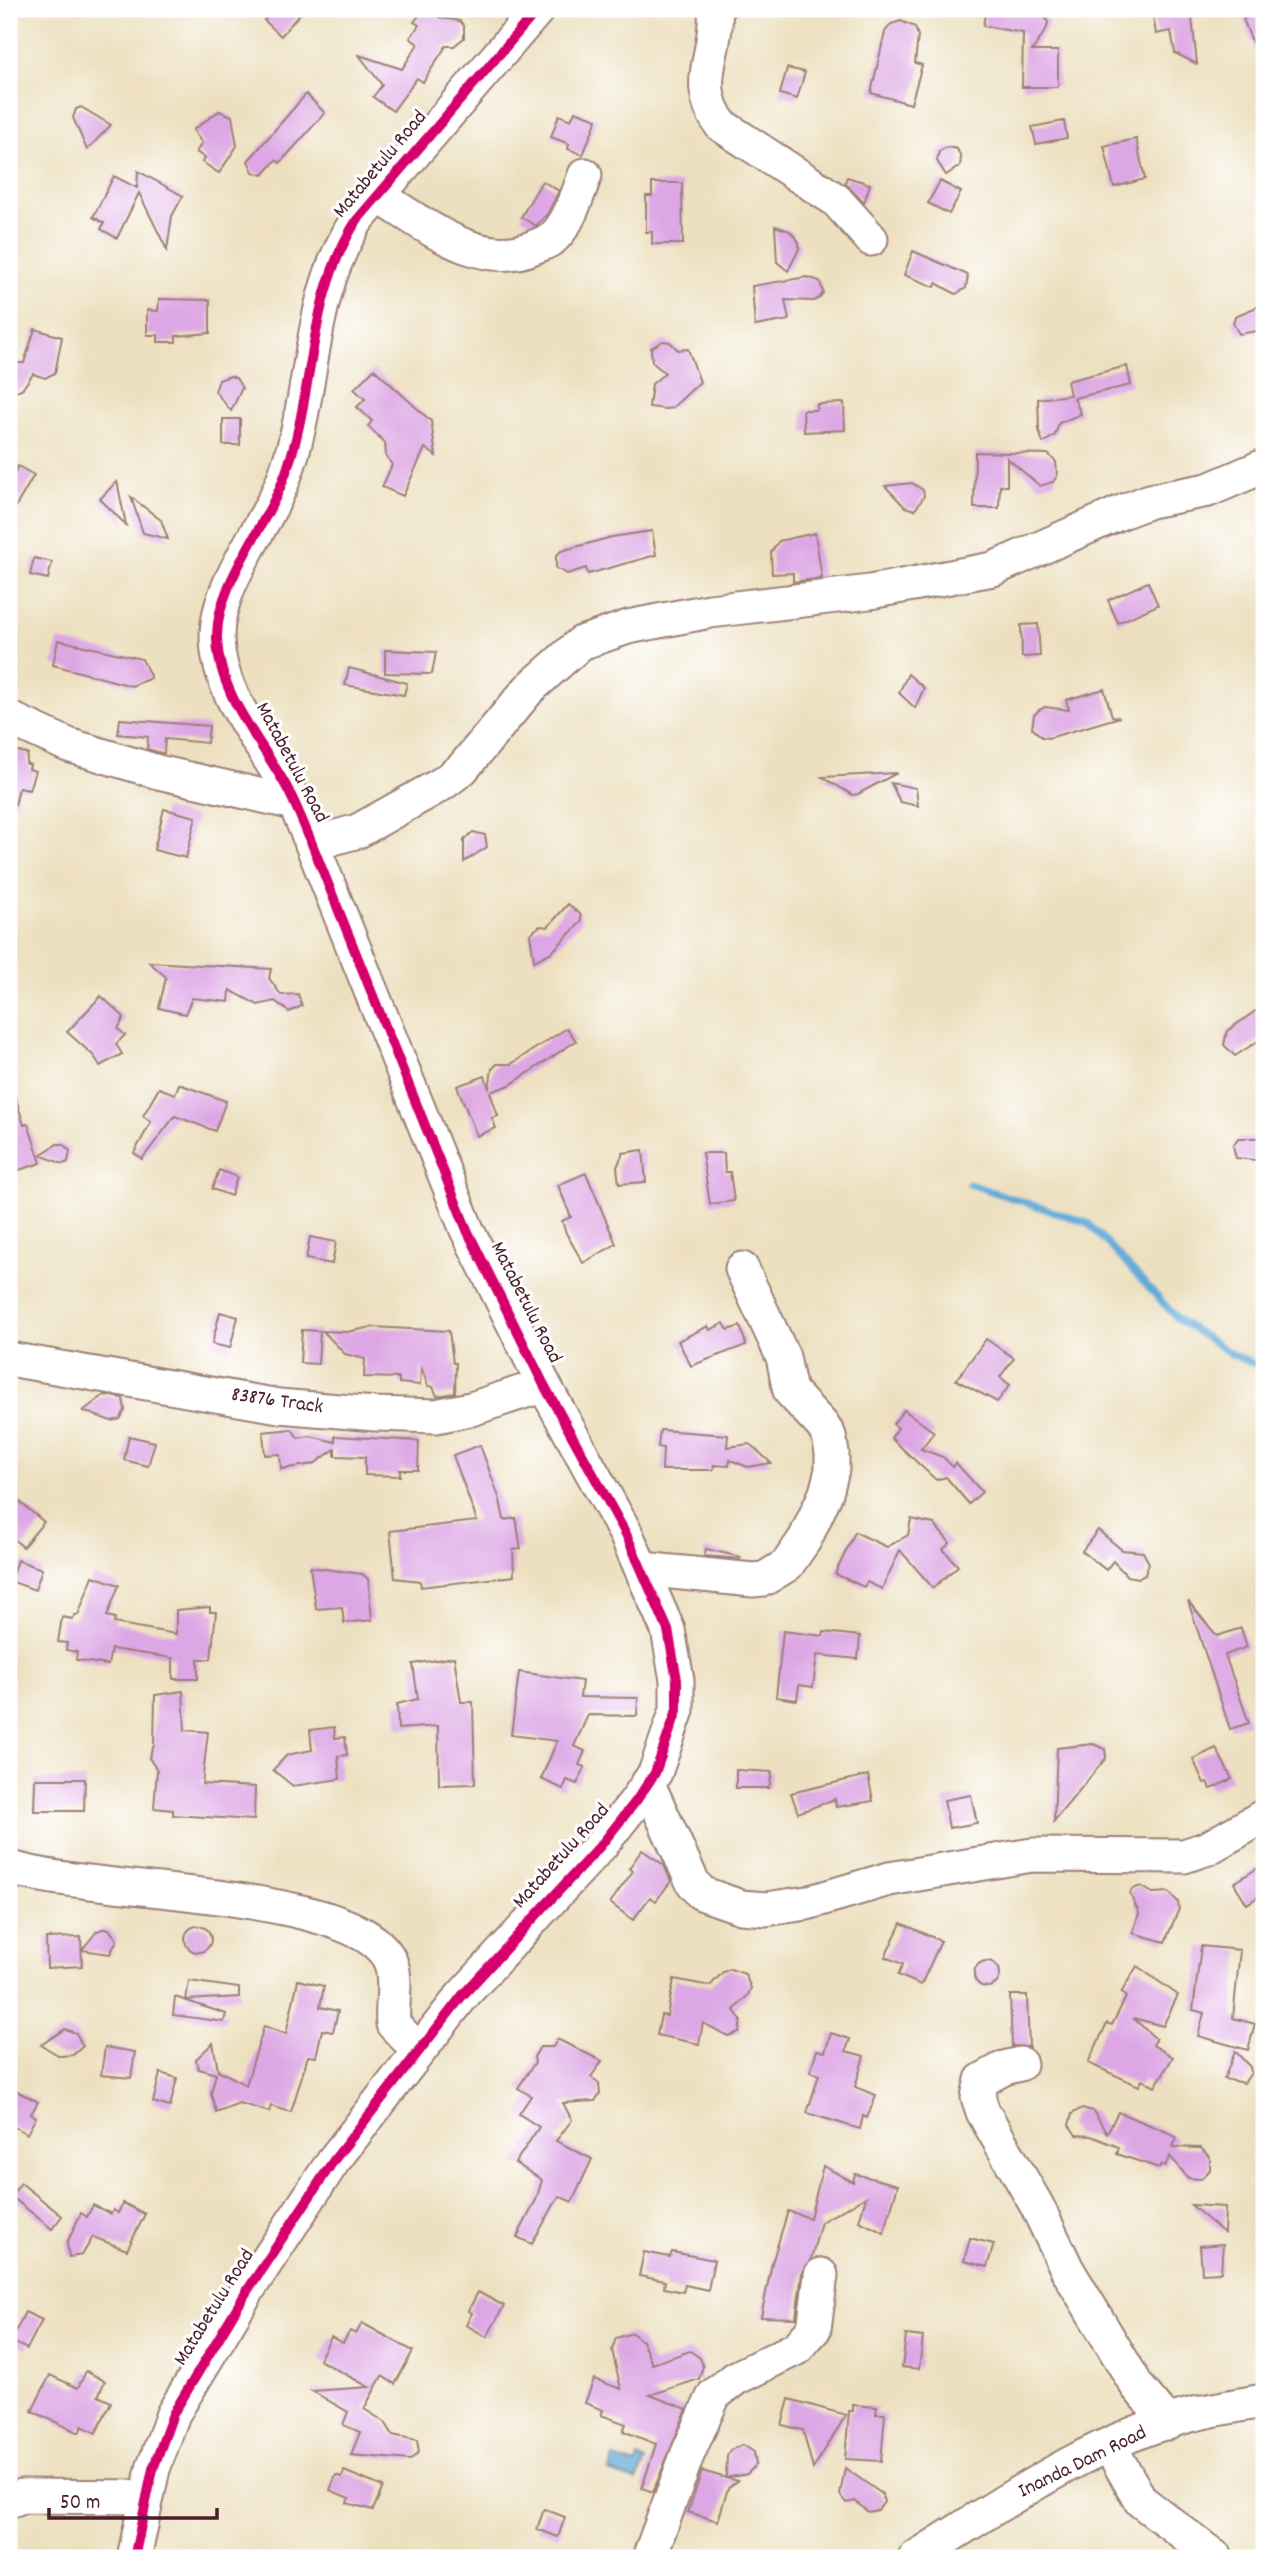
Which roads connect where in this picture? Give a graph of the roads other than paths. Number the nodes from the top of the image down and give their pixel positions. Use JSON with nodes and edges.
{"nodes":[{"id":1,"x":538,"y":9,"type":"edge"},
{"id":2,"x":715,"y":9,"type":"edge"},
{"id":3,"x":585,"y":175,"type":"dead end"},
{"id":4,"x":378,"y":196,"type":"junction"},
{"id":5,"x":871,"y":239,"type":"dead end"},
{"id":6,"x":1264,"y":466,"type":"edge"},
{"id":7,"x":9,"y":718,"type":"edge"},
{"id":8,"x":294,"y":803,"type":"junction"},
{"id":9,"x":312,"y":844,"type":"junction"},
{"id":10,"x":742,"y":1269,"type":"dead end"},
{"id":11,"x":9,"y":1359,"type":"edge"},
{"id":12,"x":544,"y":1385,"type":"junction"},
{"id":13,"x":642,"y":1569,"type":"junction"},
{"id":14,"x":648,"y":1784,"type":"junction"},
{"id":15,"x":1264,"y":1816,"type":"edge"},
{"id":16,"x":9,"y":1867,"type":"edge"},
{"id":17,"x":419,"y":2051,"type":"junction"},
{"id":18,"x":1020,"y":2064,"type":"dead end"},
{"id":19,"x":821,"y":2275,"type":"dead end"},
{"id":20,"x":1264,"y":2401,"type":"edge"},
{"id":21,"x":1168,"y":2423,"type":"junction"},
{"id":22,"x":1109,"y":2445,"type":"junction"},
{"id":23,"x":13,"y":2493,"type":"edge"},
{"id":24,"x":146,"y":2497,"type":"junction"},
{"id":25,"x":933,"y":2553,"type":"edge"},
{"id":26,"x":134,"y":2558,"type":"edge"},
{"id":27,"x":649,"y":2558,"type":"edge"},
{"id":28,"x":1216,"y":2558,"type":"edge"}],
"edges":[{"from":1,"to":4,"type":"street","name":"Matabetulu Road"},
{"from":2,"to":5,"type":"street"},
{"from":3,"to":4,"type":"street"},
{"from":4,"to":8,"type":"street","name":"Matabetulu Road"},
{"from":6,"to":9,"type":"street"},
{"from":7,"to":8,"type":"street"},
{"from":8,"to":9,"type":"street","name":"Matabetulu Road"},
{"from":9,"to":12,"type":"street","name":"Matabetulu Road"},
{"from":10,"to":13,"type":"street"},
{"from":11,"to":12,"type":"street","name":"83876 Track"},
{"from":12,"to":13,"type":"street","name":"Matabetulu Road"},
{"from":13,"to":14,"type":"street","name":"Matabetulu Road"},
{"from":14,"to":15,"type":"street"},
{"from":14,"to":17,"type":"street","name":"Matabetulu Road"},
{"from":16,"to":17,"type":"street"},
{"from":17,"to":24,"type":"street","name":"Matabetulu Road"},
{"from":18,"to":21,"type":"street"},
{"from":19,"to":27,"type":"street"},
{"from":20,"to":21,"type":"street","name":"Inanda Dam Road"},
{"from":21,"to":22,"type":"street","name":"Inanda Dam Road"},
{"from":22,"to":25,"type":"street","name":"Inanda Dam Road"},
{"from":22,"to":28,"type":"street"},
{"from":23,"to":24,"type":"street"},
{"from":24,"to":26,"type":"street","name":"Matabetulu Road"}]}
